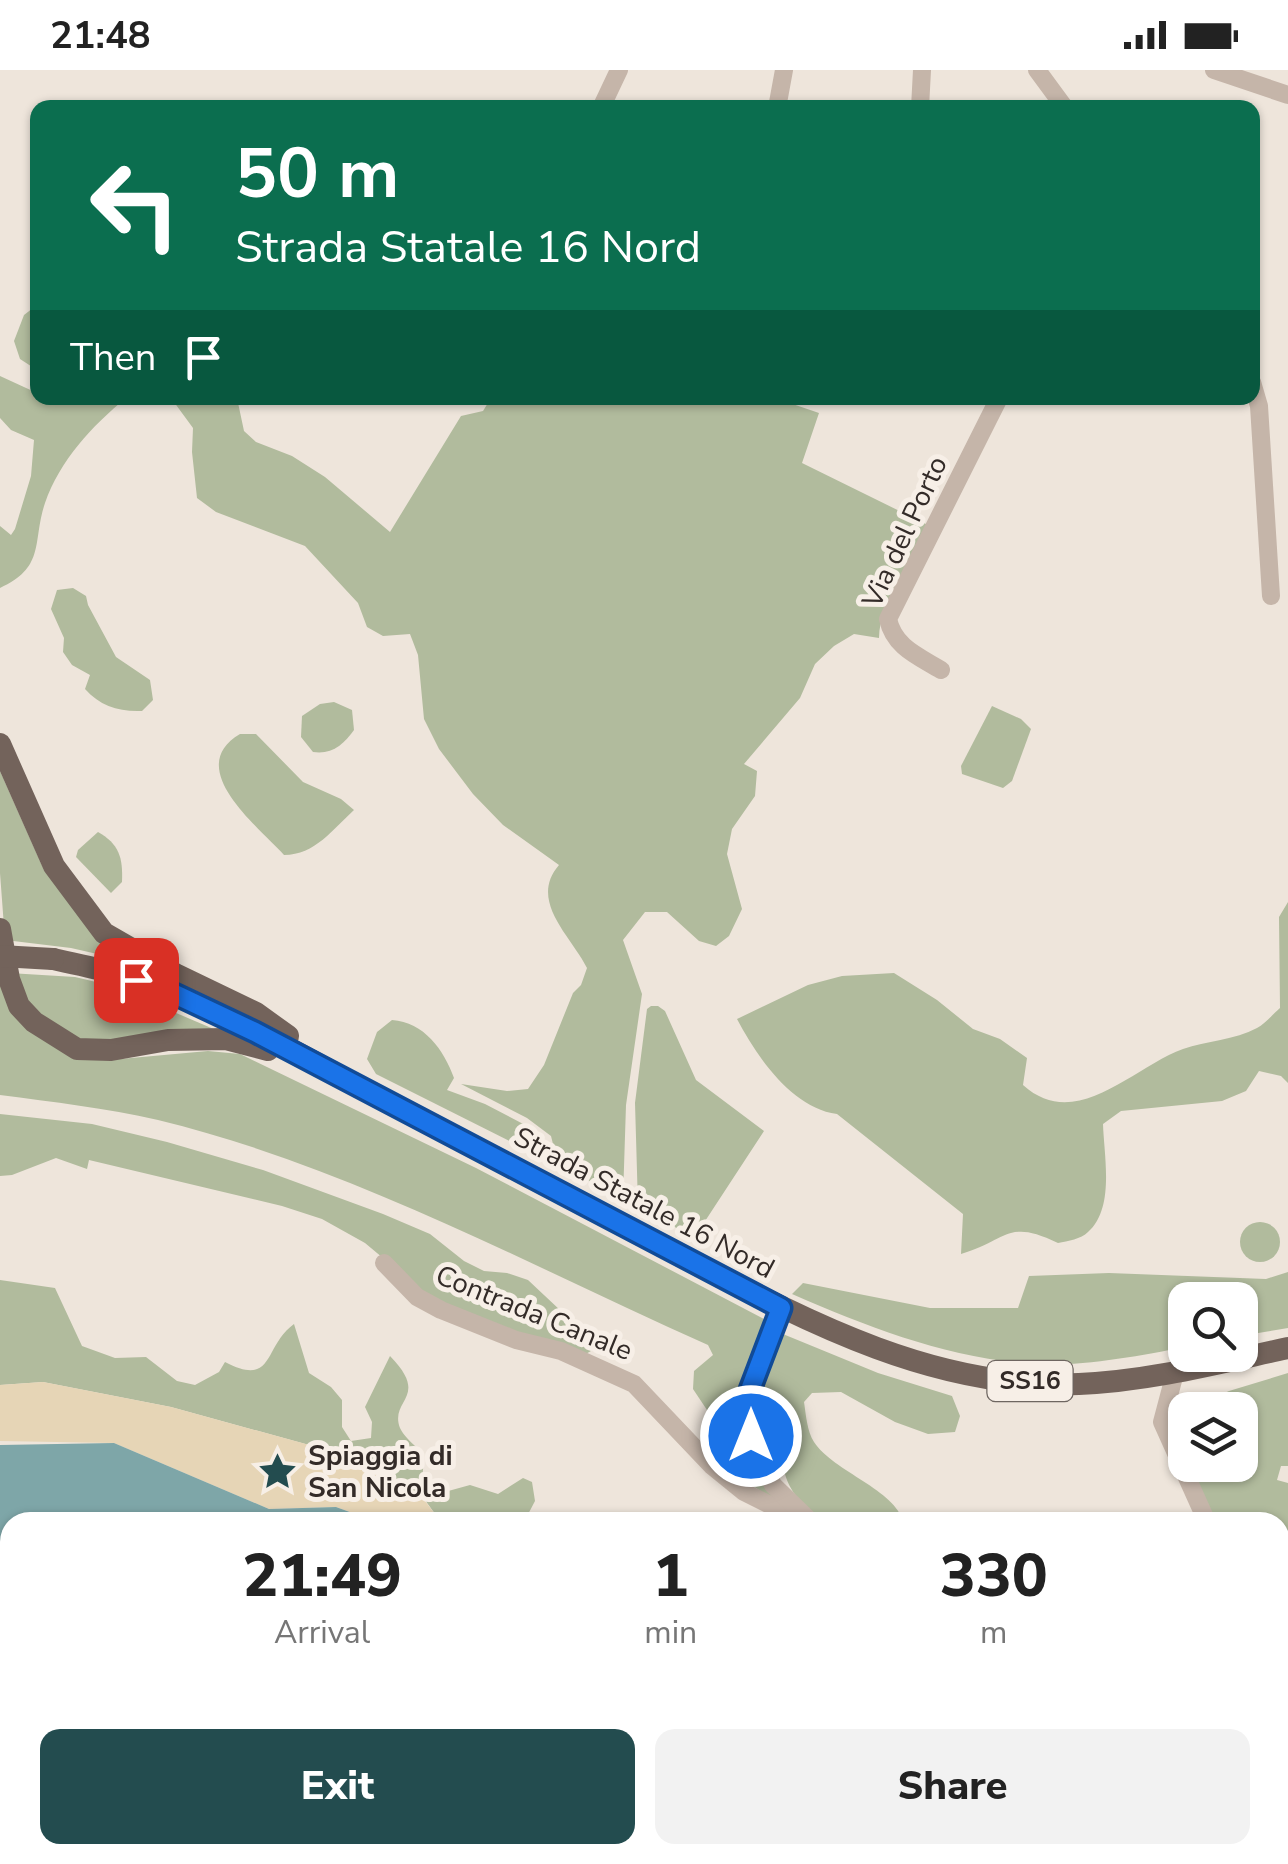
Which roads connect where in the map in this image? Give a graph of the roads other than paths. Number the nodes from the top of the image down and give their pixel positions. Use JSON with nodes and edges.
{"nodes":[{"id":1,"x":619,"y":70,"type":"edge"},
{"id":2,"x":784,"y":70,"type":"edge"},
{"id":3,"x":922,"y":70,"type":"edge"},
{"id":4,"x":1038,"y":70,"type":"edge"},
{"id":5,"x":1214,"y":70,"type":"edge"},
{"id":6,"x":1288,"y":95,"type":"edge"},
{"id":7,"x":605,"y":100,"type":"edge"},
{"id":8,"x":778,"y":100,"type":"edge"},
{"id":9,"x":920,"y":100,"type":"edge"},
{"id":10,"x":1059,"y":100,"type":"edge"},
{"id":11,"x":995,"y":405,"type":"edge"},
{"id":12,"x":1259,"y":405,"type":"edge"},
{"id":13,"x":1271,"y":596,"type":"dead end"},
{"id":14,"x":941,"y":670,"type":"dead end"},
{"id":15,"x":0,"y":744,"type":"edge"},
{"id":16,"x":0,"y":928,"type":"edge"},
{"id":17,"x":0,"y":956,"type":"edge"},
{"id":18,"x":309,"y":1060,"type":"junction"},
{"id":19,"x":374,"y":1094,"type":"junction"},
{"id":20,"x":384,"y":1264,"type":"dead end"},
{"id":21,"x":781,"y":1308,"type":"junction"},
{"id":22,"x":1288,"y":1348,"type":"edge"},
{"id":23,"x":1175,"y":1373,"type":"junction"},
{"id":24,"x":786,"y":1512,"type":"edge"},
{"id":25,"x":798,"y":1512,"type":"edge"},
{"id":26,"x":1203,"y":1512,"type":"edge"}],
"edges":[{"from":1,"to":7,"type":"street"},
{"from":2,"to":8,"type":"street"},
{"from":3,"to":9,"type":"street"},
{"from":4,"to":10,"type":"street"},
{"from":5,"to":6,"type":"street"},
{"from":11,"to":14,"type":"street","name":"Via del Porto"},
{"from":12,"to":13,"type":"street"},
{"from":15,"to":19,"type":"main road"},
{"from":16,"to":18,"type":"main road"},
{"from":17,"to":18,"type":"main road","name":"Strada Statale 16 Nord","number":"SS16","bridge":true},
{"from":18,"to":19,"type":"main road","name":"Strada Statale 16 Nord","number":"SS16"},
{"from":19,"to":21,"type":"main road","name":"Strada Statale 16 Nord","number":"SS16"},
{"from":20,"to":24,"type":"street","name":"Contrada Canale"},
{"from":21,"to":23,"type":"main road","name":"Strada Statale 16 Nord","number":"SS16"},
{"from":21,"to":25,"type":"street","name":"Contrada Canale"},
{"from":22,"to":23,"type":"main road","name":"Strada Statale 16 Nord","number":"SS16"},
{"from":23,"to":26,"type":"street"}]}
